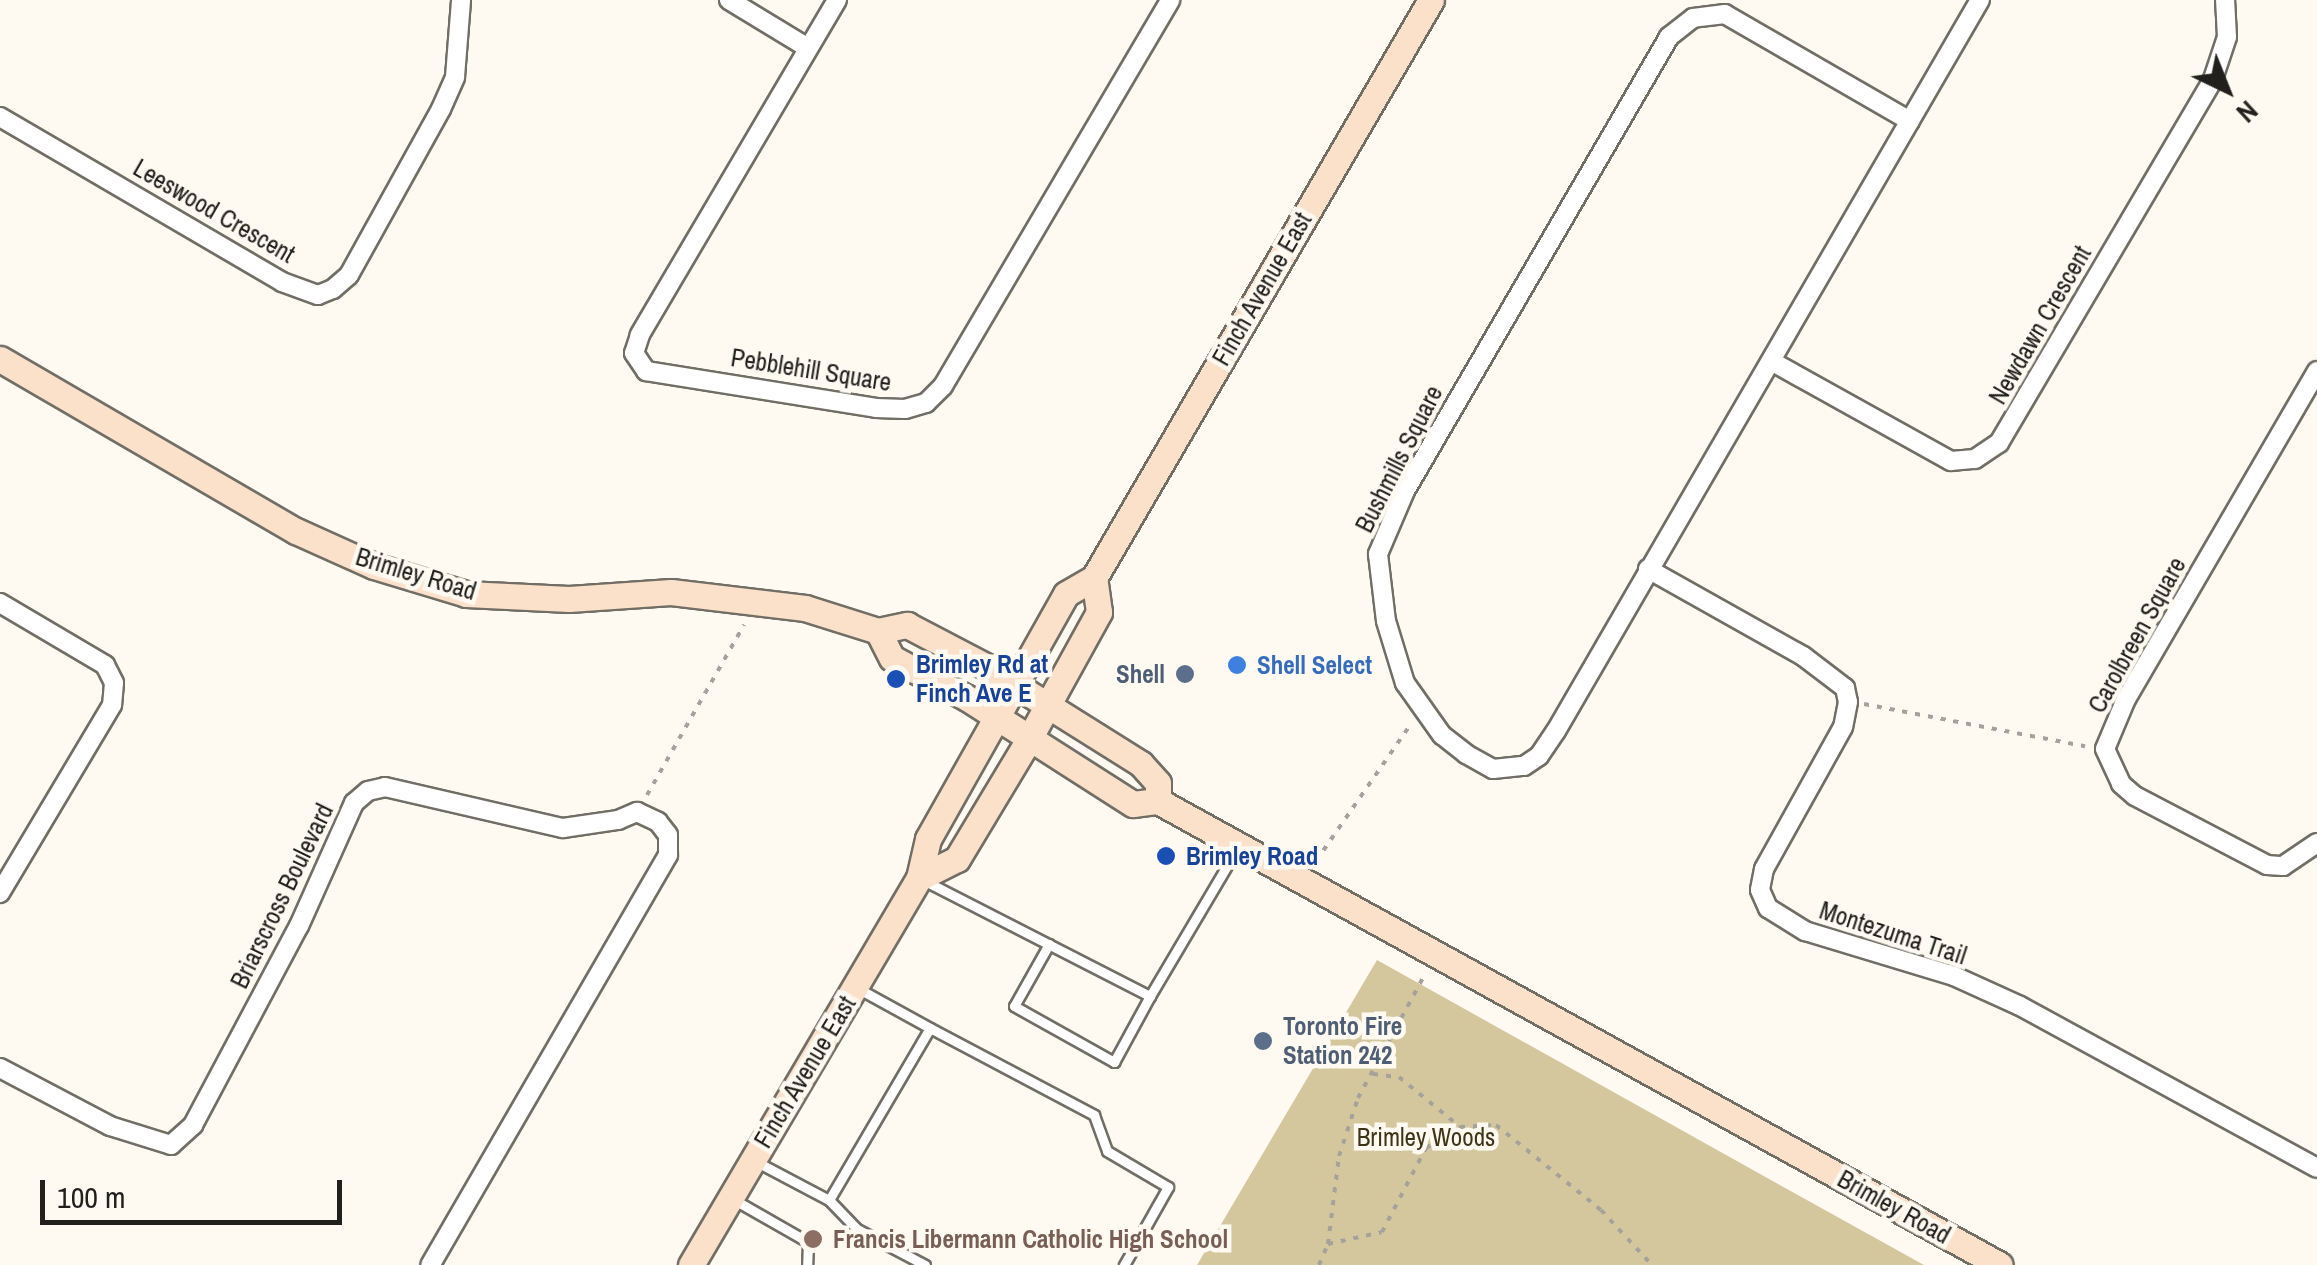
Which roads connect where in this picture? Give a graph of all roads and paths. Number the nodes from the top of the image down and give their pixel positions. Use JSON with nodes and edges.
{"nodes":[{"id":1,"x":461,"y":0,"type":"edge"},
{"id":2,"x":729,"y":0,"type":"edge"},
{"id":3,"x":836,"y":0,"type":"edge"},
{"id":4,"x":1170,"y":0,"type":"edge"},
{"id":5,"x":1430,"y":0,"type":"edge"},
{"id":6,"x":1980,"y":0,"type":"edge"},
{"id":7,"x":2225,"y":0,"type":"edge"},
{"id":8,"x":808,"y":48,"type":"junction"},
{"id":9,"x":0,"y":117,"type":"edge"},
{"id":10,"x":1910,"y":121,"type":"junction"},
{"id":11,"x":0,"y":359,"type":"edge"},
{"id":12,"x":1770,"y":361,"type":"junction"},
{"id":13,"x":2317,"y":371,"type":"edge"},
{"id":14,"x":1648,"y":569,"type":"junction"},
{"id":15,"x":1094,"y":578,"type":"junction"},
{"id":16,"x":0,"y":603,"type":"edge"},
{"id":17,"x":878,"y":631,"type":"junction"},
{"id":18,"x":737,"y":638,"type":"dead end"},
{"id":19,"x":1014,"y":685,"type":"junction"},
{"id":20,"x":1848,"y":702,"type":"junction"},
{"id":21,"x":1048,"y":706,"type":"junction"},
{"id":22,"x":997,"y":717,"type":"junction"},
{"id":23,"x":1405,"y":733,"type":"dead end"},
{"id":24,"x":1029,"y":739,"type":"junction"},
{"id":25,"x":2105,"y":750,"type":"junction"},
{"id":26,"x":1158,"y":801,"type":"junction"},
{"id":27,"x":636,"y":812,"type":"junction"},
{"id":28,"x":2317,"y":843,"type":"edge"},
{"id":29,"x":1238,"y":846,"type":"junction"},
{"id":30,"x":1326,"y":846,"type":"dead end"},
{"id":31,"x":919,"y":878,"type":"junction"},
{"id":32,"x":0,"y":894,"type":"edge"},
{"id":33,"x":1048,"y":944,"type":"junction"},
{"id":34,"x":1435,"y":956,"type":"junction"},
{"id":35,"x":855,"y":986,"type":"junction"},
{"id":36,"x":1150,"y":996,"type":"junction"},
{"id":37,"x":930,"y":1028,"type":"junction"},
{"id":38,"x":0,"y":1068,"type":"edge"},
{"id":39,"x":1371,"y":1074,"type":"junction"},
{"id":40,"x":1460,"y":1128,"type":"junction"},
{"id":41,"x":753,"y":1160,"type":"junction"},
{"id":42,"x":2317,"y":1168,"type":"edge"},
{"id":43,"x":731,"y":1198,"type":"junction"},
{"id":44,"x":829,"y":1200,"type":"junction"},
{"id":45,"x":1328,"y":1244,"type":"junction"},
{"id":46,"x":430,"y":1265,"type":"edge"},
{"id":47,"x":691,"y":1265,"type":"edge"},
{"id":48,"x":807,"y":1265,"type":"edge"},
{"id":49,"x":924,"y":1265,"type":"edge"},
{"id":50,"x":1124,"y":1265,"type":"edge"},
{"id":51,"x":1319,"y":1265,"type":"edge"},
{"id":52,"x":1652,"y":1265,"type":"edge"},
{"id":53,"x":2000,"y":1265,"type":"edge"}],
"edges":[{"from":1,"to":9,"type":"street","name":"Leeswood Crescent"},
{"from":2,"to":8,"type":"street"},
{"from":3,"to":8,"type":"street","name":"Pebblehill Square"},
{"from":4,"to":8,"type":"street","name":"Pebblehill Square"},
{"from":5,"to":15,"type":"main road","name":"Finch Avenue East"},
{"from":6,"to":10,"type":"street","name":"Bushmills Square"},
{"from":7,"to":12,"type":"street","name":"Newdawn Crescent"},
{"from":10,"to":12,"type":"street","name":"Bushmills Square"},
{"from":10,"to":14,"type":"street","name":"Bushmills Square"},
{"from":11,"to":17,"type":"main road","name":"Brimley Road"},
{"from":12,"to":14,"type":"street","name":"Bushmills Square"},
{"from":13,"to":25,"type":"street","name":"Carolbreen Square"},
{"from":14,"to":20,"type":"street"},
{"from":15,"to":19,"type":"main road","name":"Finch Avenue East"},
{"from":15,"to":21,"type":"main road","name":"Finch Avenue East"},
{"from":16,"to":32,"type":"street"},
{"from":17,"to":19,"type":"main road","name":"Brimley Road"},
{"from":17,"to":22,"type":"main road","name":"Brimley Road"},
{"from":18,"to":27,"type":"path"},
{"from":19,"to":21,"type":"main road","name":"Brimley Road"},
{"from":19,"to":22,"type":"main road","name":"Finch Avenue East"},
{"from":20,"to":25,"type":"path"},
{"from":20,"to":42,"type":"street","name":"Montezuma Trail"},
{"from":21,"to":24,"type":"main road","name":"Finch Avenue East"},
{"from":21,"to":26,"type":"main road","name":"Brimley Road"},
{"from":22,"to":24,"type":"main road","name":"Brimley Road"},
{"from":22,"to":31,"type":"main road","name":"Finch Avenue East"},
{"from":23,"to":30,"type":"path"},
{"from":24,"to":26,"type":"main road","name":"Brimley Road"},
{"from":24,"to":31,"type":"main road","name":"Finch Avenue East"},
{"from":25,"to":28,"type":"street","name":"Carolbreen Square"},
{"from":26,"to":29,"type":"main road","name":"Brimley Road"},
{"from":27,"to":38,"type":"street","name":"Briarscross Boulevard"},
{"from":27,"to":46,"type":"street"},
{"from":29,"to":34,"type":"main road","name":"Brimley Road"},
{"from":29,"to":36,"type":"lane"},
{"from":31,"to":33,"type":"lane"},
{"from":31,"to":35,"type":"main road","name":"Finch Avenue East"},
{"from":33,"to":36,"type":"lane"},
{"from":33,"to":36,"type":"lane"},
{"from":34,"to":39,"type":"path"},
{"from":34,"to":53,"type":"main road","name":"Brimley Road"},
{"from":35,"to":37,"type":"lane"},
{"from":35,"to":41,"type":"main road","name":"Finch Avenue East"},
{"from":37,"to":44,"type":"lane"},
{"from":37,"to":50,"type":"lane"},
{"from":39,"to":40,"type":"path"},
{"from":39,"to":45,"type":"path"},
{"from":40,"to":45,"type":"path"},
{"from":40,"to":52,"type":"path"},
{"from":41,"to":43,"type":"main road","name":"Finch Avenue East"},
{"from":41,"to":44,"type":"lane"},
{"from":43,"to":47,"type":"main road","name":"Finch Avenue East"},
{"from":43,"to":48,"type":"lane"},
{"from":44,"to":49,"type":"lane"},
{"from":45,"to":51,"type":"path"}]}
